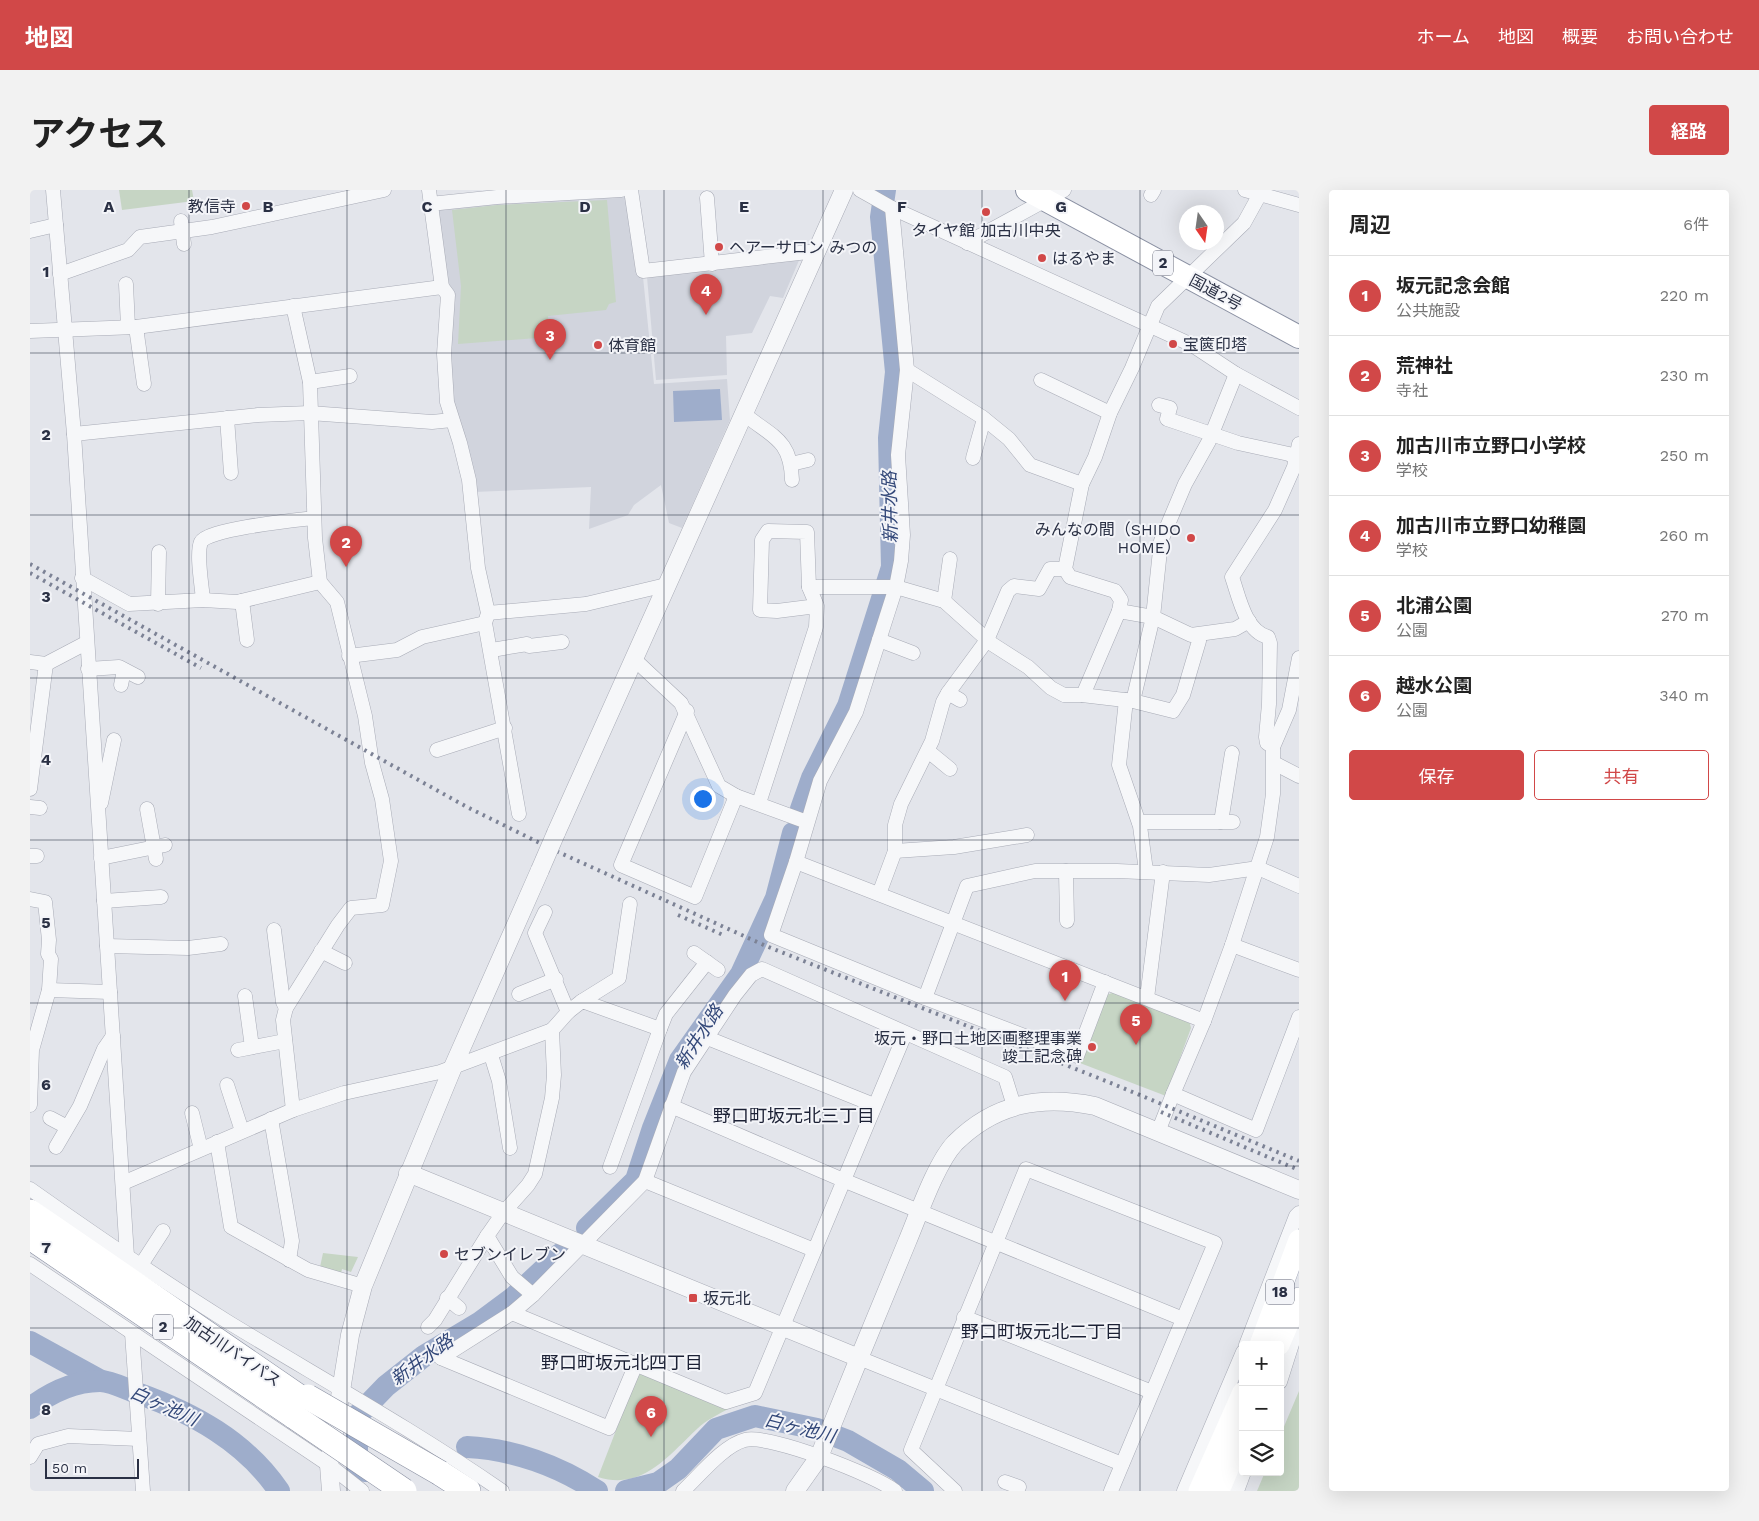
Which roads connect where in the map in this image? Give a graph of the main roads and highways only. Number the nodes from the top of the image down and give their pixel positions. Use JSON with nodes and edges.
{"nodes":[{"id":1,"x":1046,"y":193,"type":"edge"},
{"id":2,"x":1299,"y":336,"type":"edge"},
{"id":3,"x":30,"y":1212,"type":"edge"},
{"id":4,"x":30,"y":1237,"type":"edge"},
{"id":5,"x":1299,"y":1240,"type":"edge"},
{"id":6,"x":1299,"y":1298,"type":"edge"},
{"id":7,"x":1261,"y":1341,"type":"edge"},
{"id":8,"x":1281,"y":1341,"type":"edge"},
{"id":9,"x":1239,"y":1401,"type":"edge"},
{"id":10,"x":303,"y":1405,"type":"junction"},
{"id":11,"x":1239,"y":1442,"type":"edge"},
{"id":12,"x":435,"y":1483,"type":"edge"},
{"id":13,"x":382,"y":1491,"type":"edge"},
{"id":14,"x":404,"y":1491,"type":"edge"},
{"id":15,"x":468,"y":1491,"type":"edge"},
{"id":16,"x":1199,"y":1491,"type":"edge"},
{"id":17,"x":1218,"y":1491,"type":"edge"}],
"edges":[{"from":1,"to":2,"type":"highway","name":"国道2号","number":"2"},
{"from":3,"to":10,"type":"highway","name":"加古川バイパス","number":"2"},
{"from":4,"to":10,"type":"highway","name":"加古川バイパス","number":"2"},
{"from":5,"to":7,"type":"main road","number":"18"},
{"from":6,"to":8,"type":"main road","number":"18"},
{"from":9,"to":16,"type":"main road"},
{"from":10,"to":12,"type":"highway","name":"加古川バイパス","number":"2"},
{"from":10,"to":13,"type":"highway","bridge":true},
{"from":10,"to":14,"type":"highway","name":"加古川バイパス","number":"2","bridge":true},
{"from":11,"to":17,"type":"main road"},
{"from":12,"to":15,"type":"highway","number":"2"}]}
